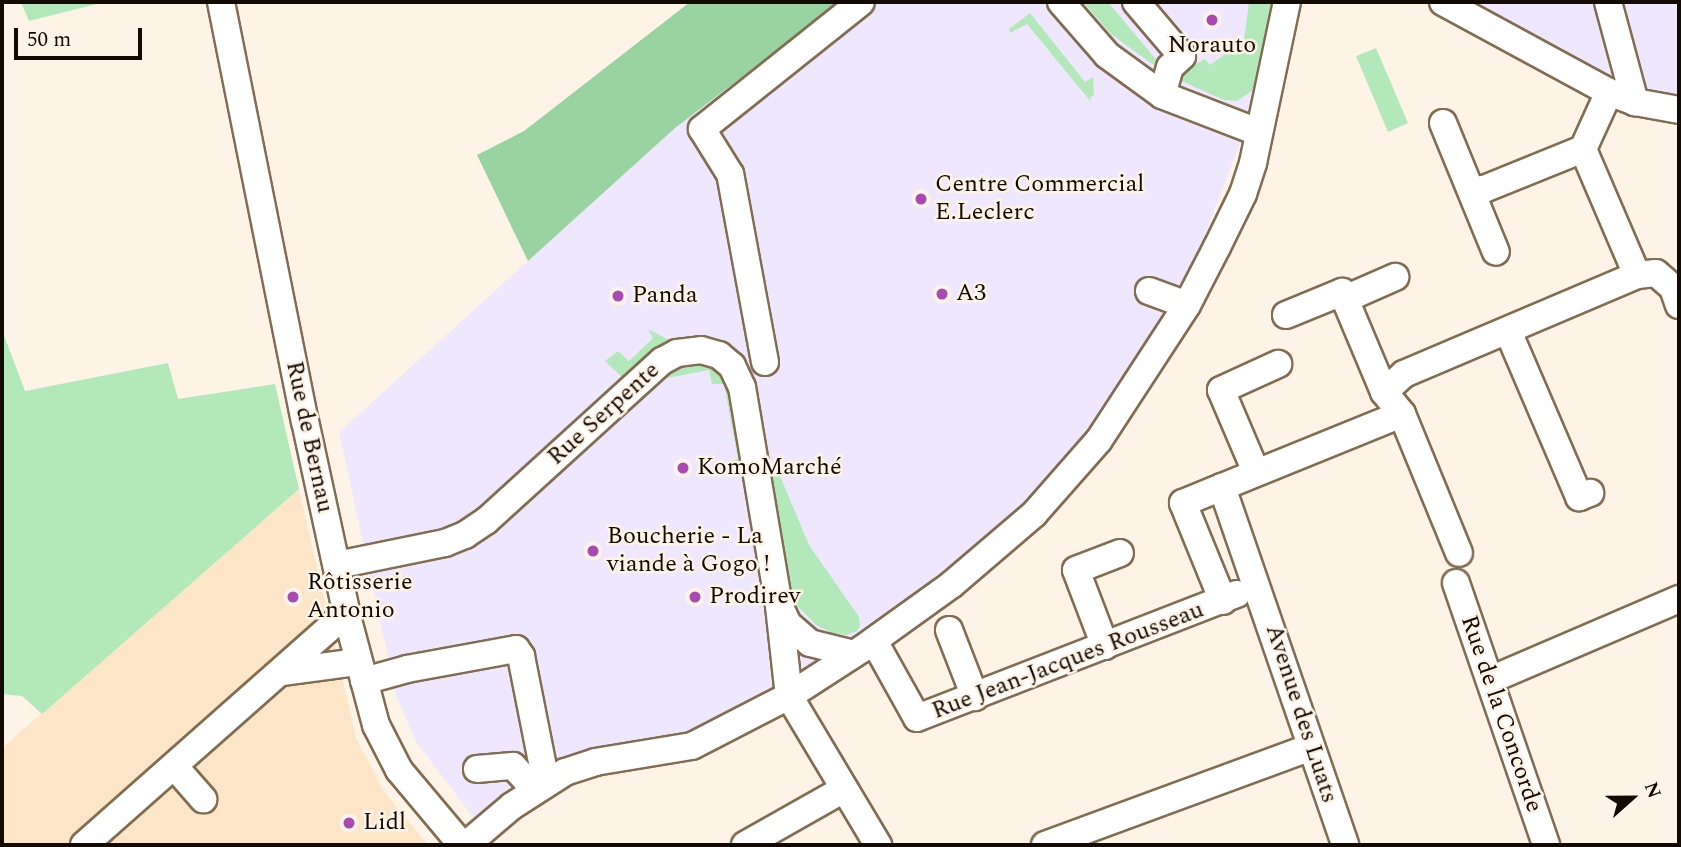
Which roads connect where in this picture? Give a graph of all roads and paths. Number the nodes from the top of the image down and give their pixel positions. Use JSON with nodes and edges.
{"nodes":[{"id":1,"x":220,"y":2,"type":"edge"},
{"id":2,"x":861,"y":2,"type":"edge"},
{"id":3,"x":1136,"y":2,"type":"edge"},
{"id":4,"x":1287,"y":2,"type":"edge"},
{"id":5,"x":1443,"y":2,"type":"edge"},
{"id":6,"x":1608,"y":2,"type":"edge"},
{"id":7,"x":1064,"y":3,"type":"edge"},
{"id":8,"x":1609,"y":92,"type":"junction"},
{"id":9,"x":1162,"y":95,"type":"junction"},
{"id":10,"x":1635,"y":102,"type":"junction"},
{"id":11,"x":1679,"y":110,"type":"edge"},
{"id":12,"x":1443,"y":123,"type":"dead end"},
{"id":13,"x":1258,"y":132,"type":"junction"},
{"id":14,"x":1583,"y":149,"type":"junction"},
{"id":15,"x":1471,"y":190,"type":"junction"},
{"id":16,"x":1496,"y":252,"type":"dead end"},
{"id":17,"x":1637,"y":275,"type":"junction"},
{"id":18,"x":1395,"y":277,"type":"dead end"},
{"id":19,"x":1149,"y":291,"type":"dead end"},
{"id":20,"x":1345,"y":299,"type":"junction"},
{"id":21,"x":1187,"y":305,"type":"junction"},
{"id":22,"x":1679,"y":305,"type":"edge"},
{"id":23,"x":1286,"y":315,"type":"dead end"},
{"id":24,"x":1508,"y":331,"type":"junction"},
{"id":25,"x":765,"y":362,"type":"dead end"},
{"id":26,"x":1278,"y":364,"type":"dead end"},
{"id":27,"x":1384,"y":392,"type":"junction"},
{"id":28,"x":1402,"y":414,"type":"junction"},
{"id":29,"x":1256,"y":472,"type":"junction"},
{"id":30,"x":1222,"y":486,"type":"junction"},
{"id":31,"x":1590,"y":493,"type":"dead end"},
{"id":32,"x":1120,"y":553,"type":"dead end"},
{"id":33,"x":1459,"y":553,"type":"dead end"},
{"id":34,"x":337,"y":565,"type":"junction"},
{"id":35,"x":1456,"y":583,"type":"dead end"},
{"id":36,"x":1257,"y":584,"type":"junction"},
{"id":37,"x":1679,"y":599,"type":"edge"},
{"id":38,"x":1223,"y":601,"type":"junction"},
{"id":39,"x":779,"y":606,"type":"junction"},
{"id":40,"x":347,"y":616,"type":"junction"},
{"id":41,"x":949,"y":630,"type":"dead end"},
{"id":42,"x":1105,"y":646,"type":"junction"},
{"id":43,"x":864,"y":648,"type":"junction"},
{"id":44,"x":361,"y":671,"type":"junction"},
{"id":45,"x":282,"y":672,"type":"junction"},
{"id":46,"x":1490,"y":680,"type":"junction"},
{"id":47,"x":789,"y":696,"type":"junction"},
{"id":48,"x":975,"y":697,"type":"junction"},
{"id":49,"x":1311,"y":747,"type":"junction"},
{"id":50,"x":175,"y":766,"type":"junction"},
{"id":51,"x":477,"y":769,"type":"dead end"},
{"id":52,"x":541,"y":786,"type":"junction"},
{"id":53,"x":844,"y":789,"type":"junction"},
{"id":54,"x":203,"y":799,"type":"dead end"},
{"id":55,"x":122,"y":814,"type":"junction"},
{"id":56,"x":84,"y":845,"type":"edge"},
{"id":57,"x":112,"y":845,"type":"edge"},
{"id":58,"x":464,"y":845,"type":"edge"},
{"id":59,"x":745,"y":845,"type":"edge"},
{"id":60,"x":878,"y":845,"type":"edge"},
{"id":61,"x":1045,"y":845,"type":"edge"},
{"id":62,"x":1345,"y":845,"type":"edge"},
{"id":63,"x":1546,"y":845,"type":"edge"}],
"edges":[{"from":1,"to":34,"type":"street","name":"Rue de Bernau"},
{"from":2,"to":25,"type":"street"},
{"from":3,"to":9,"type":"street"},
{"from":4,"to":13,"type":"street"},
{"from":5,"to":8,"type":"street"},
{"from":6,"to":10,"type":"street"},
{"from":7,"to":9,"type":"street"},
{"from":8,"to":10,"type":"street"},
{"from":8,"to":14,"type":"street"},
{"from":9,"to":13,"type":"street"},
{"from":10,"to":11,"type":"street"},
{"from":12,"to":15,"type":"street"},
{"from":13,"to":21,"type":"street"},
{"from":14,"to":15,"type":"street"},
{"from":14,"to":17,"type":"street"},
{"from":15,"to":16,"type":"street"},
{"from":17,"to":22,"type":"street"},
{"from":17,"to":24,"type":"street"},
{"from":18,"to":20,"type":"street"},
{"from":19,"to":21,"type":"street"},
{"from":20,"to":23,"type":"street"},
{"from":20,"to":27,"type":"street"},
{"from":21,"to":43,"type":"street"},
{"from":24,"to":27,"type":"street"},
{"from":24,"to":31,"type":"street"},
{"from":26,"to":29,"type":"street"},
{"from":27,"to":28,"type":"street"},
{"from":28,"to":29,"type":"street","name":"Rue Jean-Jacques Rousseau"},
{"from":28,"to":33,"type":"street"},
{"from":29,"to":30,"type":"street","name":"Rue Jean-Jacques Rousseau"},
{"from":30,"to":36,"type":"street"},
{"from":30,"to":38,"type":"street","name":"Rue Jean-Jacques Rousseau"},
{"from":32,"to":42,"type":"street"},
{"from":34,"to":39,"type":"street","name":"Rue Serpente"},
{"from":34,"to":40,"type":"street","name":"Rue de Bernau"},
{"from":35,"to":46,"type":"street","name":"Rue de la Concorde"},
{"from":36,"to":38,"type":"street","name":"Rue Jean-Jacques Rousseau"},
{"from":36,"to":49,"type":"street","name":"Avenue des Luats"},
{"from":37,"to":46,"type":"street"},
{"from":38,"to":42,"type":"street","name":"Rue Jean-Jacques Rousseau"},
{"from":39,"to":43,"type":"street","name":"Rue Serpente"},
{"from":39,"to":47,"type":"street","name":"Rue Serpente"},
{"from":40,"to":44,"type":"street","name":"Rue de Bernau"},
{"from":40,"to":45,"type":"street"},
{"from":41,"to":48,"type":"street"},
{"from":42,"to":48,"type":"street","name":"Rue Jean-Jacques Rousseau"},
{"from":43,"to":47,"type":"street"},
{"from":43,"to":48,"type":"street","name":"Rue Jean-Jacques Rousseau"},
{"from":44,"to":45,"type":"street"},
{"from":44,"to":52,"type":"street"},
{"from":44,"to":58,"type":"street","name":"Rue de Bernau"},
{"from":45,"to":50,"type":"street"},
{"from":46,"to":63,"type":"street","name":"Rue de la Concorde"},
{"from":47,"to":52,"type":"street"},
{"from":47,"to":53,"type":"street"},
{"from":49,"to":61,"type":"street"},
{"from":49,"to":62,"type":"street","name":"Avenue des Luats"},
{"from":50,"to":54,"type":"street"},
{"from":50,"to":55,"type":"street"},
{"from":51,"to":52,"type":"street"},
{"from":52,"to":58,"type":"street"},
{"from":53,"to":59,"type":"street"},
{"from":53,"to":60,"type":"street"},
{"from":55,"to":56,"type":"street"},
{"from":55,"to":57,"type":"street"}]}
